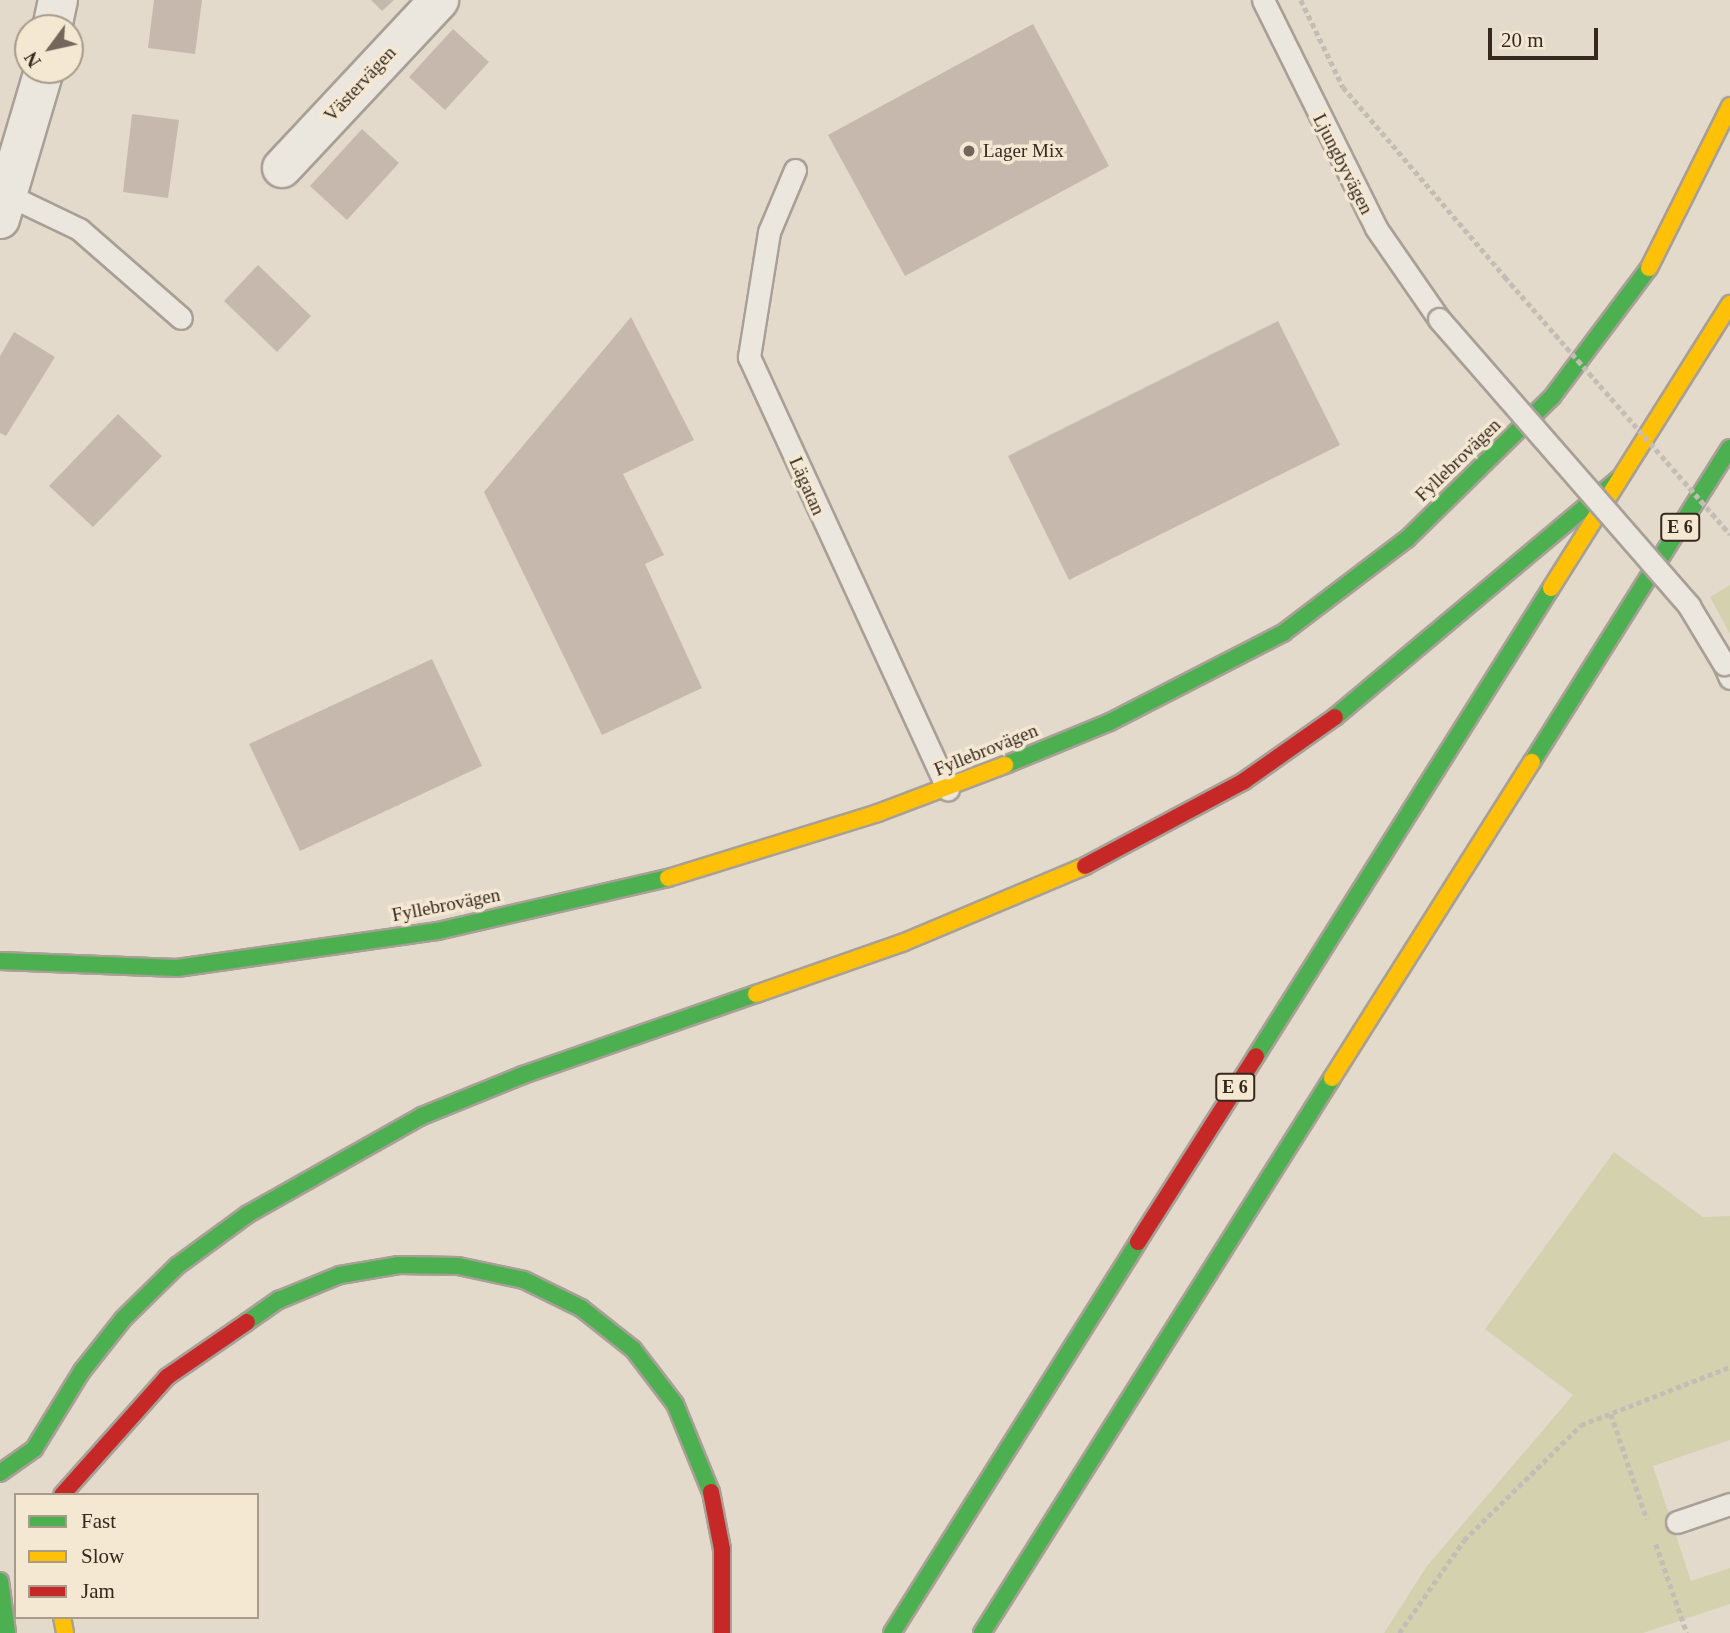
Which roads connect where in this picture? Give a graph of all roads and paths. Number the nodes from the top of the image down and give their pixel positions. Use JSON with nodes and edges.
{"nodes":[{"id":1,"x":439,"y":0,"type":"edge"},
{"id":2,"x":1263,"y":0,"type":"edge"},
{"id":3,"x":1301,"y":0,"type":"edge"},
{"id":4,"x":40,"y":84,"type":"edge"},
{"id":5,"x":1730,"y":106,"type":"edge"},
{"id":6,"x":282,"y":169,"type":"dead end"},
{"id":7,"x":795,"y":170,"type":"dead end"},
{"id":8,"x":4,"y":207,"type":"edge"},
{"id":9,"x":1730,"y":304,"type":"edge"},
{"id":10,"x":181,"y":318,"type":"dead end"},
{"id":11,"x":1730,"y":448,"type":"edge"},
{"id":12,"x":1620,"y":478,"type":"junction"},
{"id":13,"x":1730,"y":534,"type":"edge"},
{"id":14,"x":1727,"y":671,"type":"edge"},
{"id":15,"x":948,"y":789,"type":"junction"},
{"id":16,"x":0,"y":961,"type":"edge"},
{"id":17,"x":1730,"y":1367,"type":"edge"},
{"id":18,"x":114,"y":1432,"type":"junction"},
{"id":19,"x":0,"y":1473,"type":"edge"},
{"id":20,"x":64,"y":1493,"type":"edge"},
{"id":21,"x":87,"y":1493,"type":"edge"},
{"id":22,"x":1730,"y":1504,"type":"edge"},
{"id":23,"x":1677,"y":1522,"type":"dead end"},
{"id":24,"x":3,"y":1588,"type":"edge"},
{"id":25,"x":7,"y":1633,"type":"edge"},
{"id":26,"x":722,"y":1633,"type":"edge"},
{"id":27,"x":892,"y":1633,"type":"edge"},
{"id":28,"x":982,"y":1633,"type":"edge"},
{"id":29,"x":1399,"y":1633,"type":"edge"}],
"edges":[{"from":1,"to":6,"type":"street","name":"Västervägen"},
{"from":2,"to":14,"type":"lane","name":"Ljungbyvägen","bridge":true},
{"from":3,"to":13,"type":"path","bridge":true},
{"from":4,"to":8,"type":"street"},
{"from":5,"to":15,"type":"main road","name":"Fyllebrovägen"},
{"from":7,"to":15,"type":"lane","name":"Lägatan"},
{"from":8,"to":10,"type":"lane"},
{"from":9,"to":12,"type":"main road","number":"E 6"},
{"from":11,"to":28,"type":"main road","number":"E 6"},
{"from":12,"to":19,"type":"main road"},
{"from":12,"to":27,"type":"main road","number":"E 6"},
{"from":15,"to":16,"type":"main road","name":"Fyllebrovägen"},
{"from":17,"to":29,"type":"path"},
{"from":18,"to":20,"type":"main road"},
{"from":18,"to":21,"type":"main road"},
{"from":18,"to":26,"type":"main road"},
{"from":22,"to":23,"type":"lane"},
{"from":24,"to":25,"type":"main road"}]}
